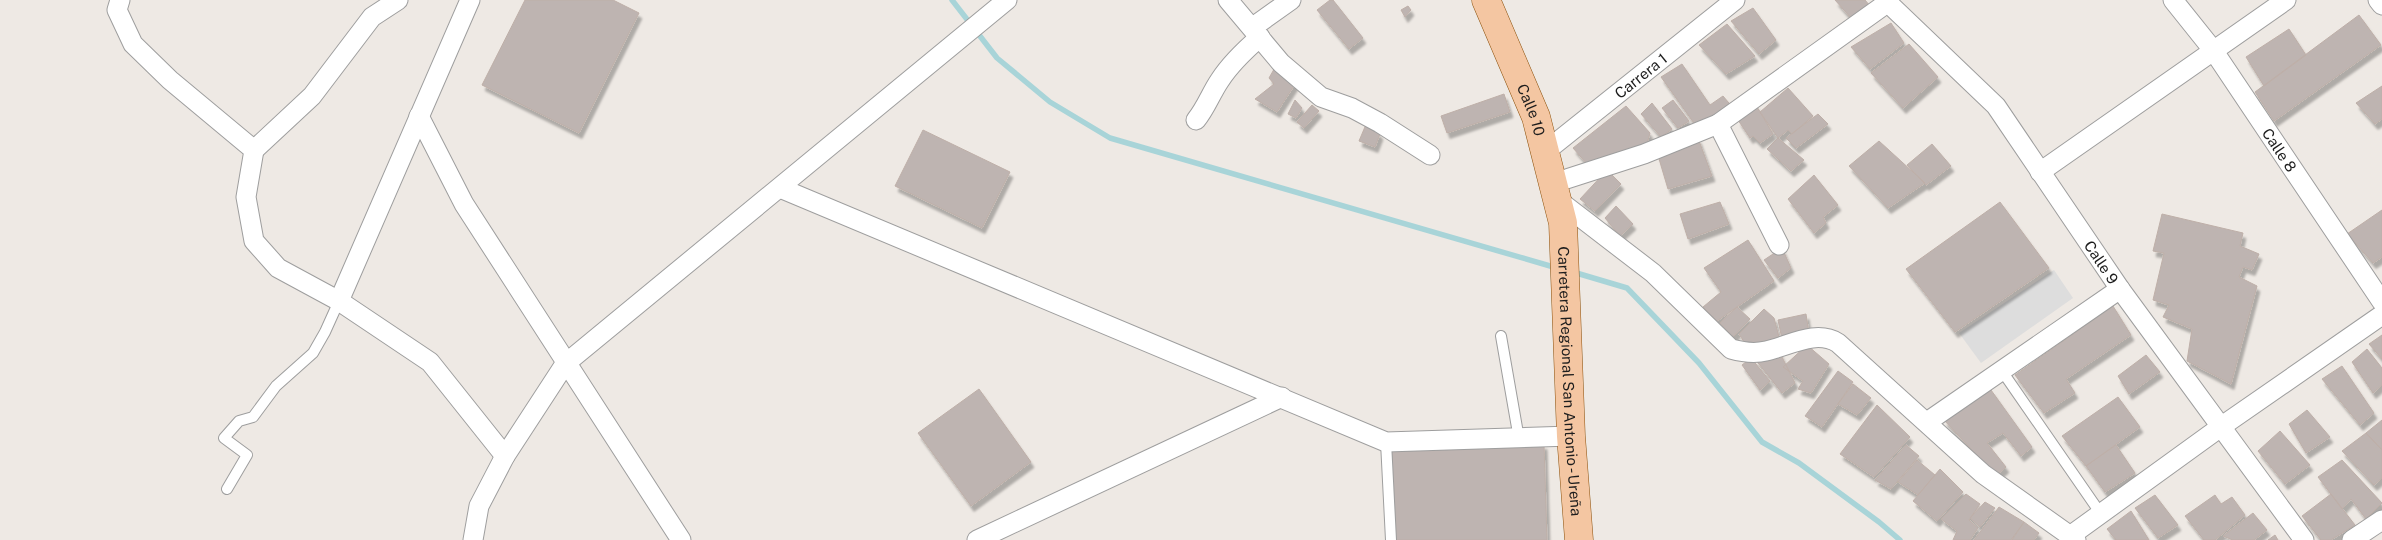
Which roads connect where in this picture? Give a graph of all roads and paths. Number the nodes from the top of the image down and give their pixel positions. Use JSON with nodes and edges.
{"nodes":[{"id":1,"x":120,"y":0,"type":"edge"},
{"id":2,"x":398,"y":0,"type":"edge"},
{"id":3,"x":470,"y":0,"type":"edge"},
{"id":4,"x":1007,"y":0,"type":"edge"},
{"id":5,"x":1228,"y":0,"type":"edge"},
{"id":6,"x":1291,"y":0,"type":"edge"},
{"id":7,"x":1486,"y":0,"type":"edge"},
{"id":8,"x":1735,"y":0,"type":"edge"},
{"id":9,"x":2173,"y":0,"type":"edge"},
{"id":10,"x":2286,"y":0,"type":"edge"},
{"id":11,"x":2378,"y":0,"type":"edge"},
{"id":12,"x":1886,"y":1,"type":"edge"},
{"id":13,"x":2382,"y":6,"type":"edge"},
{"id":14,"x":1256,"y":32,"type":"junction"},
{"id":15,"x":2213,"y":50,"type":"junction"},
{"id":16,"x":419,"y":116,"type":"junction"},
{"id":17,"x":1196,"y":120,"type":"dead end"},
{"id":18,"x":1718,"y":124,"type":"junction"},
{"id":19,"x":254,"y":150,"type":"junction"},
{"id":20,"x":1546,"y":151,"type":"junction"},
{"id":21,"x":1430,"y":155,"type":"dead end"},
{"id":22,"x":2040,"y":172,"type":"junction"},
{"id":23,"x":780,"y":188,"type":"junction"},
{"id":24,"x":1558,"y":202,"type":"junction"},
{"id":25,"x":1779,"y":245,"type":"dead end"},
{"id":26,"x":2120,"y":289,"type":"junction"},
{"id":27,"x":339,"y":301,"type":"junction"},
{"id":28,"x":2382,"y":302,"type":"edge"},
{"id":29,"x":2382,"y":315,"type":"edge"},
{"id":30,"x":1501,"y":336,"type":"dead end"},
{"id":31,"x":565,"y":364,"type":"junction"},
{"id":32,"x":2002,"y":371,"type":"junction"},
{"id":33,"x":1282,"y":397,"type":"junction"},
{"id":34,"x":1927,"y":422,"type":"junction"},
{"id":35,"x":2222,"y":426,"type":"junction"},
{"id":36,"x":1571,"y":436,"type":"junction"},
{"id":37,"x":1519,"y":439,"type":"junction"},
{"id":38,"x":1386,"y":442,"type":"junction"},
{"id":39,"x":505,"y":456,"type":"junction"},
{"id":40,"x":227,"y":489,"type":"dead end"},
{"id":41,"x":2101,"y":514,"type":"junction"},
{"id":42,"x":2382,"y":520,"type":"edge"},
{"id":43,"x":2073,"y":538,"type":"edge"},
{"id":44,"x":473,"y":540,"type":"edge"},
{"id":45,"x":681,"y":540,"type":"edge"},
{"id":46,"x":977,"y":540,"type":"edge"},
{"id":47,"x":1391,"y":540,"type":"edge"},
{"id":48,"x":1579,"y":540,"type":"edge"},
{"id":49,"x":2304,"y":540,"type":"edge"},
{"id":50,"x":2352,"y":540,"type":"edge"}],
"edges":[{"from":1,"to":19,"type":"street"},
{"from":2,"to":19,"type":"street"},
{"from":3,"to":16,"type":"street"},
{"from":4,"to":23,"type":"street"},
{"from":5,"to":14,"type":"street"},
{"from":6,"to":14,"type":"street"},
{"from":7,"to":20,"type":"main road","name":"Calle 10"},
{"from":8,"to":20,"type":"street","name":"Carrera 1"},
{"from":9,"to":15,"type":"street","name":"Calle 8"},
{"from":10,"to":15,"type":"street"},
{"from":11,"to":13,"type":"street"},
{"from":12,"to":18,"type":"street"},
{"from":12,"to":22,"type":"street","name":"Calle 9"},
{"from":14,"to":17,"type":"street"},
{"from":14,"to":21,"type":"street"},
{"from":15,"to":22,"type":"street"},
{"from":15,"to":28,"type":"street","name":"Calle 8"},
{"from":16,"to":27,"type":"street"},
{"from":16,"to":31,"type":"street"},
{"from":18,"to":24,"type":"street"},
{"from":18,"to":25,"type":"street"},
{"from":19,"to":27,"type":"street"},
{"from":20,"to":24,"type":"main road","name":"Calle 10"},
{"from":22,"to":26,"type":"street","name":"Calle 9"},
{"from":23,"to":31,"type":"street"},
{"from":23,"to":33,"type":"street"},
{"from":24,"to":34,"type":"street"},
{"from":24,"to":36,"type":"main road","name":"Carretera Regional San Antonio - Ureña"},
{"from":26,"to":32,"type":"street"},
{"from":26,"to":35,"type":"street","name":"Calle 9"},
{"from":27,"to":39,"type":"street"},
{"from":27,"to":40,"type":"lane"},
{"from":29,"to":35,"type":"street"},
{"from":30,"to":37,"type":"lane"},
{"from":31,"to":39,"type":"street"},
{"from":31,"to":45,"type":"street"},
{"from":32,"to":34,"type":"street"},
{"from":32,"to":41,"type":"lane"},
{"from":33,"to":38,"type":"street"},
{"from":33,"to":46,"type":"street"},
{"from":34,"to":43,"type":"street"},
{"from":35,"to":41,"type":"street"},
{"from":35,"to":49,"type":"street","name":"Calle 9"},
{"from":36,"to":37,"type":"street"},
{"from":36,"to":48,"type":"main road","name":"Carretera Regional San Antonio - Ureña"},
{"from":37,"to":38,"type":"street"},
{"from":38,"to":47,"type":"lane"},
{"from":39,"to":44,"type":"street"},
{"from":41,"to":43,"type":"street"},
{"from":42,"to":50,"type":"street"}]}
